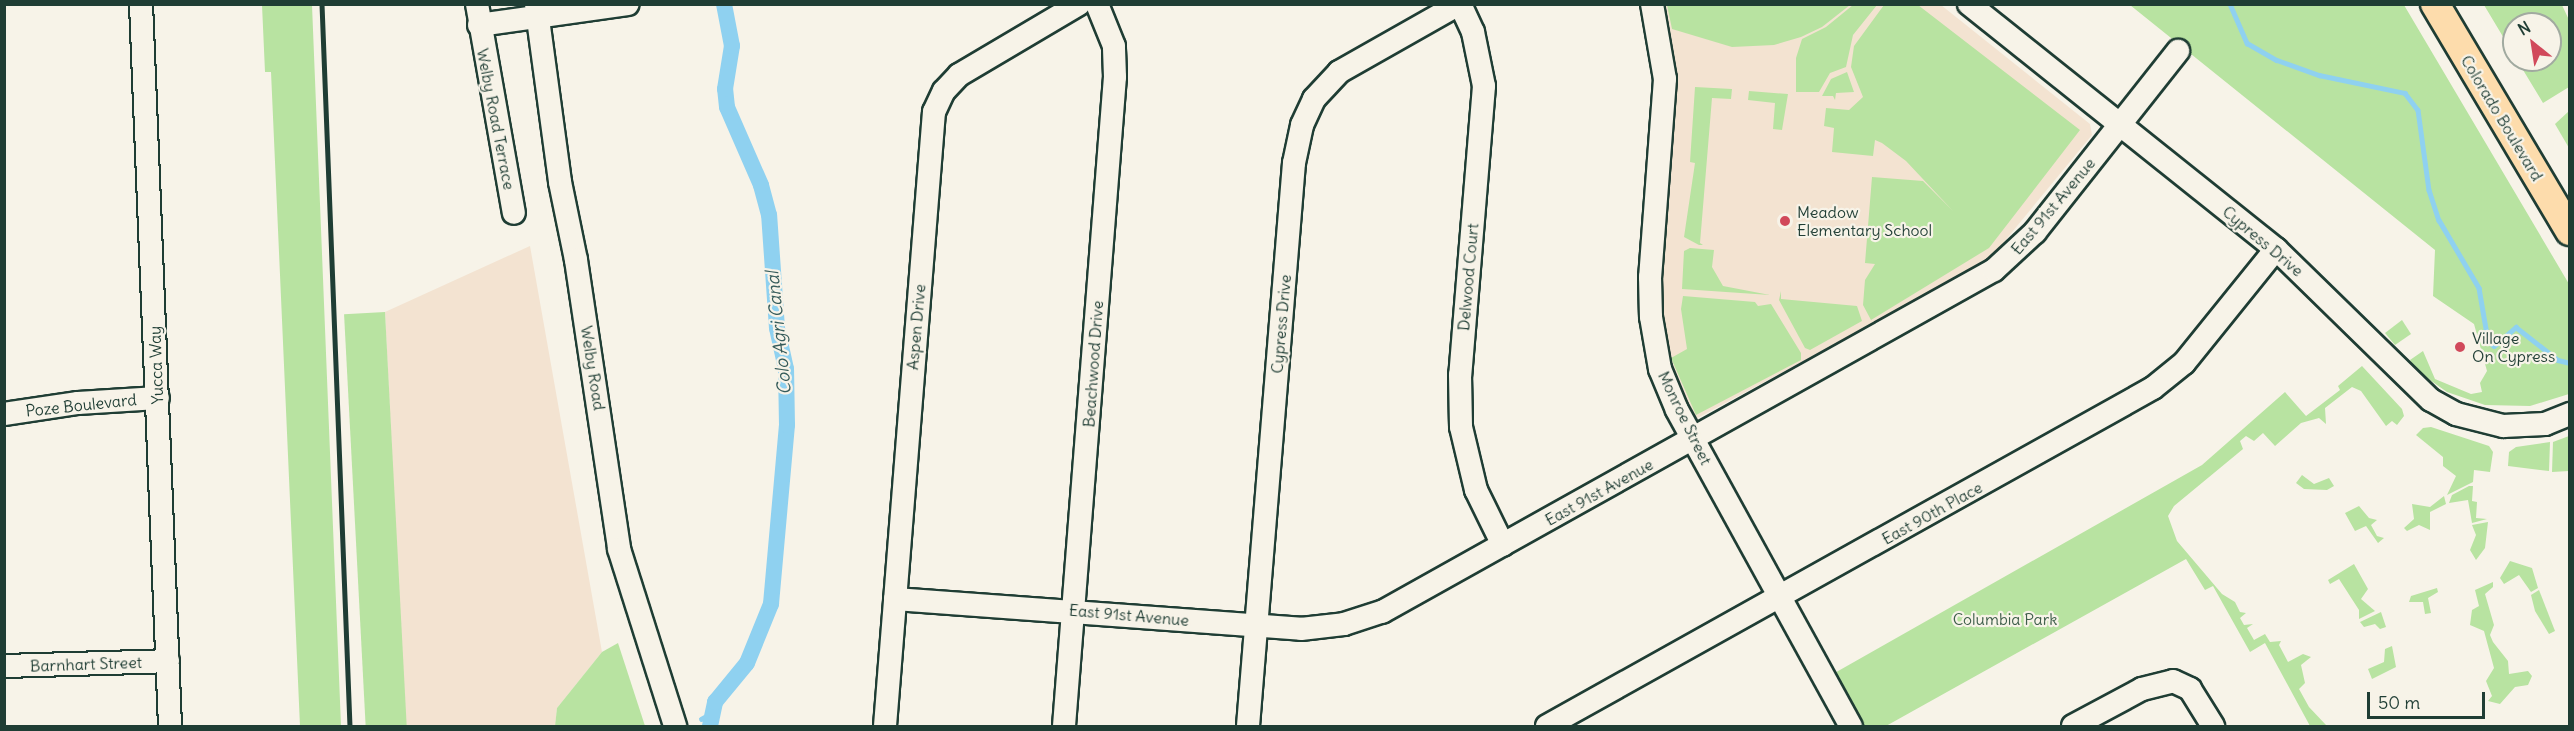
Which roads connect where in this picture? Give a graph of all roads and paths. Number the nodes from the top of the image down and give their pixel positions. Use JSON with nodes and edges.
{"nodes":[{"id":1,"x":141,"y":4,"type":"edge"},
{"id":2,"x":628,"y":4,"type":"edge"},
{"id":3,"x":1079,"y":4,"type":"edge"},
{"id":4,"x":1098,"y":4,"type":"edge"},
{"id":5,"x":1460,"y":4,"type":"edge"},
{"id":6,"x":1652,"y":4,"type":"edge"},
{"id":7,"x":1969,"y":4,"type":"edge"},
{"id":8,"x":2435,"y":4,"type":"edge"},
{"id":9,"x":537,"y":10,"type":"edge"},
{"id":10,"x":478,"y":15,"type":"edge"},
{"id":11,"x":2178,"y":51,"type":"dead end"},
{"id":12,"x":2120,"y":125,"type":"junction"},
{"id":13,"x":514,"y":213,"type":"dead end"},
{"id":14,"x":2570,"y":231,"type":"edge"},
{"id":15,"x":2276,"y":249,"type":"junction"},
{"id":16,"x":158,"y":398,"type":"junction"},
{"id":17,"x":4,"y":414,"type":"edge"},
{"id":18,"x":2570,"y":414,"type":"edge"},
{"id":19,"x":1693,"y":440,"type":"junction"},
{"id":20,"x":1503,"y":545,"type":"junction"},
{"id":21,"x":1779,"y":597,"type":"junction"},
{"id":22,"x":895,"y":599,"type":"junction"},
{"id":23,"x":1074,"y":610,"type":"junction"},
{"id":24,"x":1257,"y":627,"type":"junction"},
{"id":25,"x":168,"y":661,"type":"junction"},
{"id":26,"x":4,"y":666,"type":"edge"},
{"id":27,"x":170,"y":726,"type":"edge"},
{"id":28,"x":675,"y":726,"type":"edge"},
{"id":29,"x":885,"y":726,"type":"edge"},
{"id":30,"x":1064,"y":726,"type":"edge"},
{"id":31,"x":1248,"y":726,"type":"edge"},
{"id":32,"x":1548,"y":726,"type":"edge"},
{"id":33,"x":1851,"y":726,"type":"edge"},
{"id":34,"x":2073,"y":726,"type":"edge"},
{"id":35,"x":2213,"y":726,"type":"edge"}],
"edges":[{"from":1,"to":16,"type":"street","name":"Yucca Way"},
{"from":2,"to":9,"type":"street","name":"Welby Road Terrace"},
{"from":3,"to":22,"type":"street","name":"Aspen Drive"},
{"from":4,"to":23,"type":"street","name":"Beachwood Drive"},
{"from":5,"to":20,"type":"street","name":"Delwood Court"},
{"from":5,"to":24,"type":"street","name":"Cypress Drive"},
{"from":6,"to":19,"type":"street","name":"Monroe Street"},
{"from":7,"to":12,"type":"street","name":"Cypress Drive"},
{"from":8,"to":14,"type":"main road","name":"Colorado Boulevard"},
{"from":9,"to":10,"type":"street","name":"Welby Road Terrace"},
{"from":9,"to":28,"type":"street","name":"Welby Road"},
{"from":10,"to":13,"type":"street","name":"Welby Road Terrace"},
{"from":11,"to":12,"type":"street","name":"East 91st Avenue"},
{"from":12,"to":15,"type":"street","name":"Cypress Drive"},
{"from":12,"to":19,"type":"street","name":"East 91st Avenue"},
{"from":15,"to":18,"type":"street","name":"Cypress Drive"},
{"from":15,"to":21,"type":"street","name":"East 90th Place"},
{"from":16,"to":17,"type":"street","name":"Poze Boulevard"},
{"from":16,"to":25,"type":"street","name":"Yucca Way"},
{"from":19,"to":20,"type":"street","name":"East 91st Avenue"},
{"from":19,"to":21,"type":"street","name":"Monroe Street"},
{"from":20,"to":24,"type":"street","name":"East 91st Avenue"},
{"from":21,"to":32,"type":"street","name":"East 90th Place"},
{"from":21,"to":33,"type":"street","name":"Monroe Street"},
{"from":22,"to":23,"type":"street","name":"East 91st Avenue"},
{"from":22,"to":29,"type":"street","name":"Aspen Drive"},
{"from":23,"to":24,"type":"street","name":"East 91st Avenue"},
{"from":23,"to":30,"type":"street","name":"Beachwood Drive"},
{"from":24,"to":31,"type":"street","name":"Cypress Drive"},
{"from":25,"to":26,"type":"street","name":"Barnhart Street"},
{"from":25,"to":27,"type":"street","name":"Yucca Way"},
{"from":34,"to":35,"type":"street"}]}
